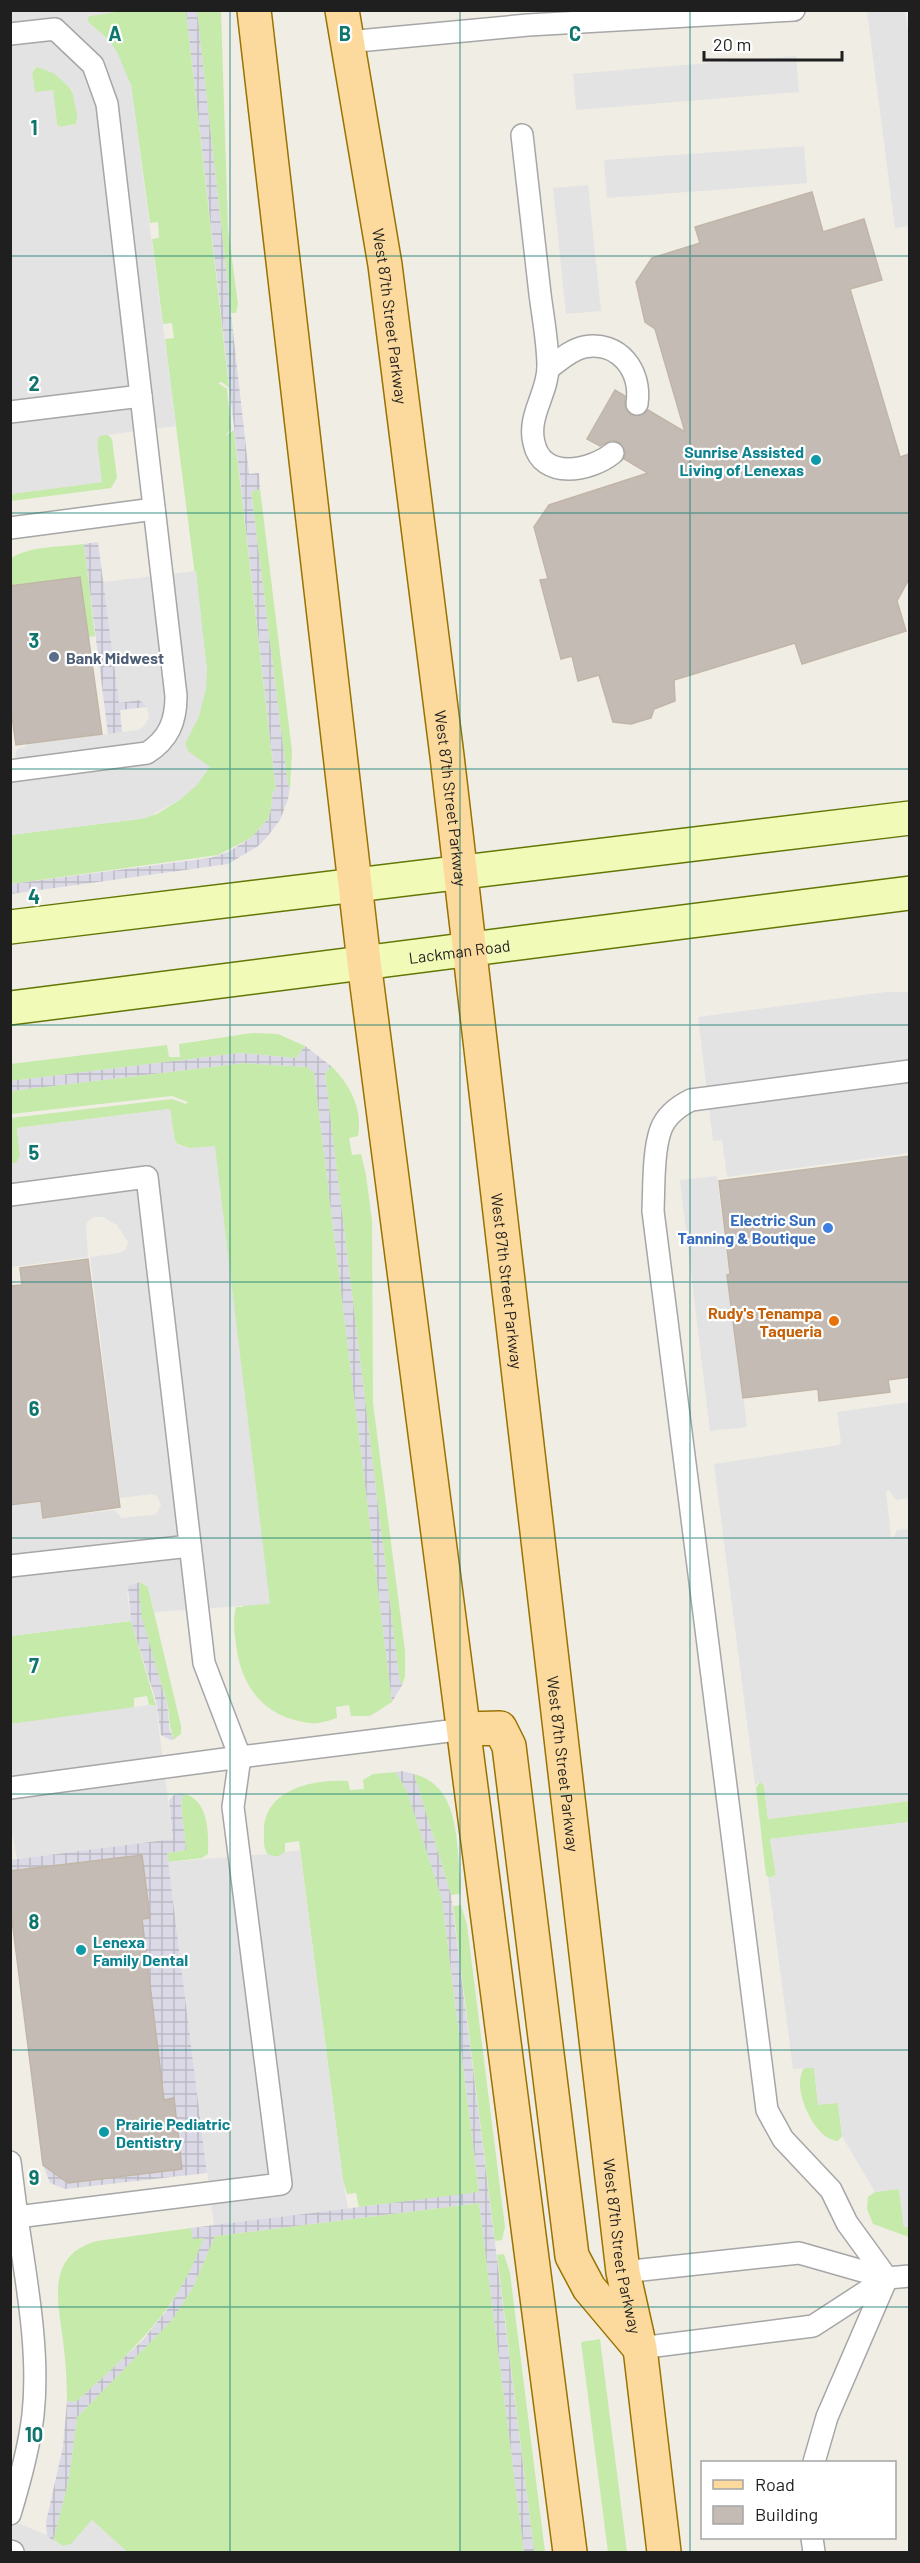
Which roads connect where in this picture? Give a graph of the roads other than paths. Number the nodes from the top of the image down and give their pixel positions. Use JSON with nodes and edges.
{"nodes":[{"id":1,"x":254,"y":10,"type":"edge"},
{"id":2,"x":342,"y":10,"type":"edge"},
{"id":3,"x":794,"y":10,"type":"edge"},
{"id":4,"x":10,"y":34,"type":"edge"},
{"id":5,"x":347,"y":42,"type":"junction"},
{"id":6,"x":522,"y":135,"type":"dead end"},
{"id":7,"x":548,"y":369,"type":"junction"},
{"id":8,"x":141,"y":396,"type":"junction"},
{"id":9,"x":637,"y":404,"type":"dead end"},
{"id":10,"x":10,"y":412,"type":"edge"},
{"id":11,"x":613,"y":453,"type":"dead end"},
{"id":12,"x":154,"y":509,"type":"junction"},
{"id":13,"x":10,"y":528,"type":"edge"},
{"id":14,"x":10,"y":771,"type":"edge"},
{"id":15,"x":909,"y":818,"type":"edge"},
{"id":16,"x":459,"y":872,"type":"junction"},
{"id":17,"x":355,"y":885,"type":"junction"},
{"id":18,"x":909,"y":893,"type":"edge"},
{"id":19,"x":10,"y":927,"type":"edge"},
{"id":20,"x":468,"y":949,"type":"junction"},
{"id":21,"x":364,"y":962,"type":"junction"},
{"id":22,"x":10,"y":1008,"type":"edge"},
{"id":23,"x":909,"y":1071,"type":"edge"},
{"id":24,"x":10,"y":1195,"type":"edge"},
{"id":25,"x":190,"y":1546,"type":"junction"},
{"id":26,"x":10,"y":1566,"type":"edge"},
{"id":27,"x":465,"y":1730,"type":"junction"},
{"id":28,"x":240,"y":1756,"type":"junction"},
{"id":29,"x":10,"y":1788,"type":"edge"},
{"id":30,"x":10,"y":2162,"type":"edge"},
{"id":31,"x":17,"y":2217,"type":"junction"},
{"id":32,"x":622,"y":2272,"type":"junction"},
{"id":33,"x":909,"y":2276,"type":"edge"},
{"id":34,"x":887,"y":2278,"type":"junction"},
{"id":35,"x":640,"y":2348,"type":"junction"},
{"id":36,"x":815,"y":2461,"type":"edge"},
{"id":37,"x":10,"y":2514,"type":"edge"},
{"id":38,"x":570,"y":2553,"type":"edge"},
{"id":39,"x":664,"y":2553,"type":"edge"}],
"edges":[{"from":1,"to":17,"type":"main road"},
{"from":2,"to":5,"type":"main road","name":"West 87th Street Parkway"},
{"from":3,"to":5,"type":"lane"},
{"from":4,"to":8,"type":"lane"},
{"from":5,"to":16,"type":"main road","name":"West 87th Street Parkway"},
{"from":6,"to":7,"type":"lane"},
{"from":7,"to":9,"type":"lane"},
{"from":7,"to":11,"type":"lane"},
{"from":8,"to":10,"type":"lane"},
{"from":8,"to":12,"type":"lane"},
{"from":12,"to":13,"type":"lane"},
{"from":12,"to":14,"type":"lane"},
{"from":15,"to":16,"type":"main road"},
{"from":16,"to":17,"type":"main road"},
{"from":16,"to":20,"type":"main road","name":"West 87th Street Parkway"},
{"from":17,"to":19,"type":"main road"},
{"from":17,"to":21,"type":"main road"},
{"from":18,"to":20,"type":"main road","name":"Lackman Road"},
{"from":20,"to":21,"type":"main road","name":"Lackman Road"},
{"from":20,"to":32,"type":"main road","name":"West 87th Street Parkway"},
{"from":21,"to":22,"type":"main road","name":"Lackman Road"},
{"from":21,"to":27,"type":"main road"},
{"from":23,"to":34,"type":"lane"},
{"from":24,"to":25,"type":"lane"},
{"from":25,"to":26,"type":"lane"},
{"from":25,"to":28,"type":"lane"},
{"from":27,"to":28,"type":"lane"},
{"from":27,"to":35,"type":"main road"},
{"from":27,"to":38,"type":"main road"},
{"from":28,"to":29,"type":"lane"},
{"from":28,"to":31,"type":"lane"},
{"from":30,"to":31,"type":"lane"},
{"from":31,"to":37,"type":"lane"},
{"from":32,"to":34,"type":"lane"},
{"from":32,"to":35,"type":"main road","name":"West 87th Street Parkway"},
{"from":33,"to":34,"type":"lane"},
{"from":34,"to":35,"type":"lane"},
{"from":34,"to":36,"type":"lane"},
{"from":35,"to":39,"type":"main road","name":"West 87th Street Parkway"}]}
